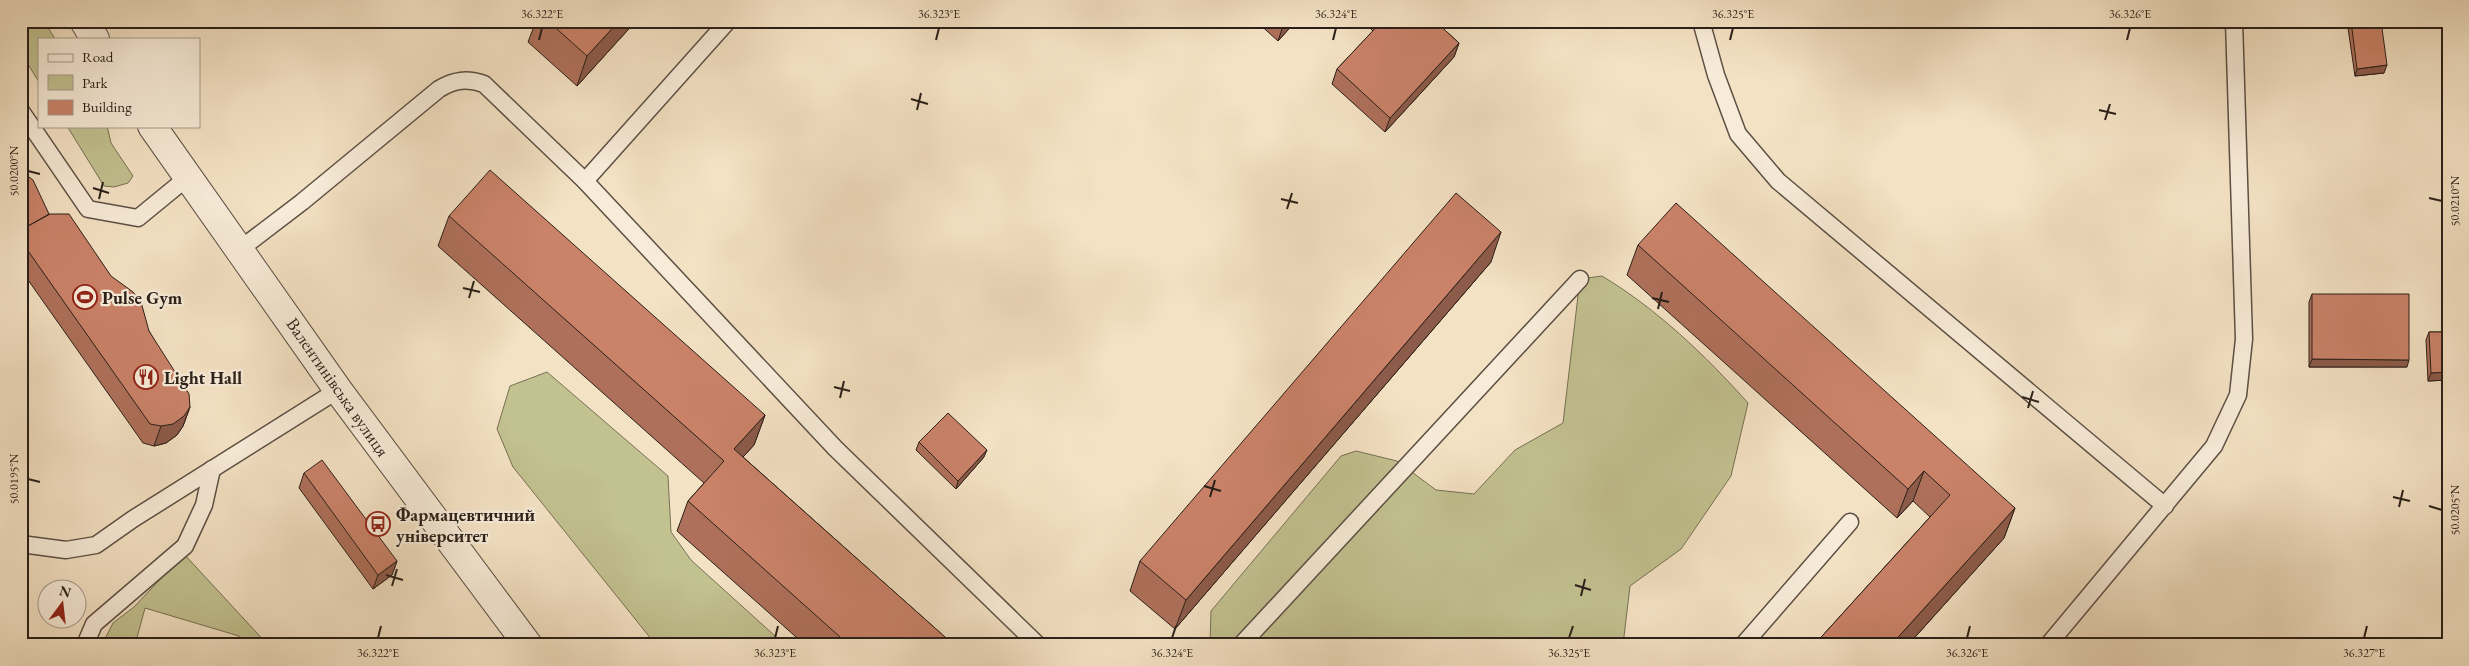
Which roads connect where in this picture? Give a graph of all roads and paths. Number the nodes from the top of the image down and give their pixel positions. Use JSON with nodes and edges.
{"nodes":[{"id":1,"x":84,"y":21,"type":"edge"},
{"id":2,"x":728,"y":21,"type":"edge"},
{"id":3,"x":1701,"y":21,"type":"edge"},
{"id":4,"x":2234,"y":21,"type":"edge"},
{"id":5,"x":94,"y":38,"type":"edge"},
{"id":6,"x":21,"y":111,"type":"edge"},
{"id":7,"x":153,"y":128,"type":"edge"},
{"id":8,"x":188,"y":177,"type":"junction"},
{"id":9,"x":585,"y":181,"type":"junction"},
{"id":10,"x":239,"y":250,"type":"junction"},
{"id":11,"x":1580,"y":279,"type":"dead end"},
{"id":12,"x":338,"y":390,"type":"junction"},
{"id":13,"x":212,"y":469,"type":"junction"},
{"id":14,"x":2165,"y":506,"type":"junction"},
{"id":15,"x":1850,"y":522,"type":"dead end"},
{"id":16,"x":21,"y":544,"type":"edge"},
{"id":17,"x":85,"y":645,"type":"edge"},
{"id":18,"x":528,"y":645,"type":"edge"},
{"id":19,"x":1038,"y":645,"type":"edge"},
{"id":20,"x":1241,"y":645,"type":"edge"},
{"id":21,"x":1743,"y":645,"type":"edge"},
{"id":22,"x":2048,"y":645,"type":"edge"}],
"edges":[{"from":1,"to":5,"type":"street"},
{"from":2,"to":9,"type":"lane"},
{"from":3,"to":14,"type":"lane"},
{"from":4,"to":14,"type":"lane"},
{"from":6,"to":8,"type":"lane"},
{"from":7,"to":8,"type":"street","name":"Валентинівська вулиця"},
{"from":8,"to":10,"type":"street","name":"Валентинівська вулиця"},
{"from":9,"to":10,"type":"lane"},
{"from":9,"to":19,"type":"lane"},
{"from":10,"to":12,"type":"street","name":"Валентинівська вулиця"},
{"from":11,"to":20,"type":"lane"},
{"from":12,"to":13,"type":"lane"},
{"from":12,"to":18,"type":"street","name":"Валентинівська вулиця"},
{"from":13,"to":16,"type":"lane"},
{"from":13,"to":17,"type":"lane"},
{"from":14,"to":22,"type":"lane"},
{"from":15,"to":21,"type":"lane"}]}
